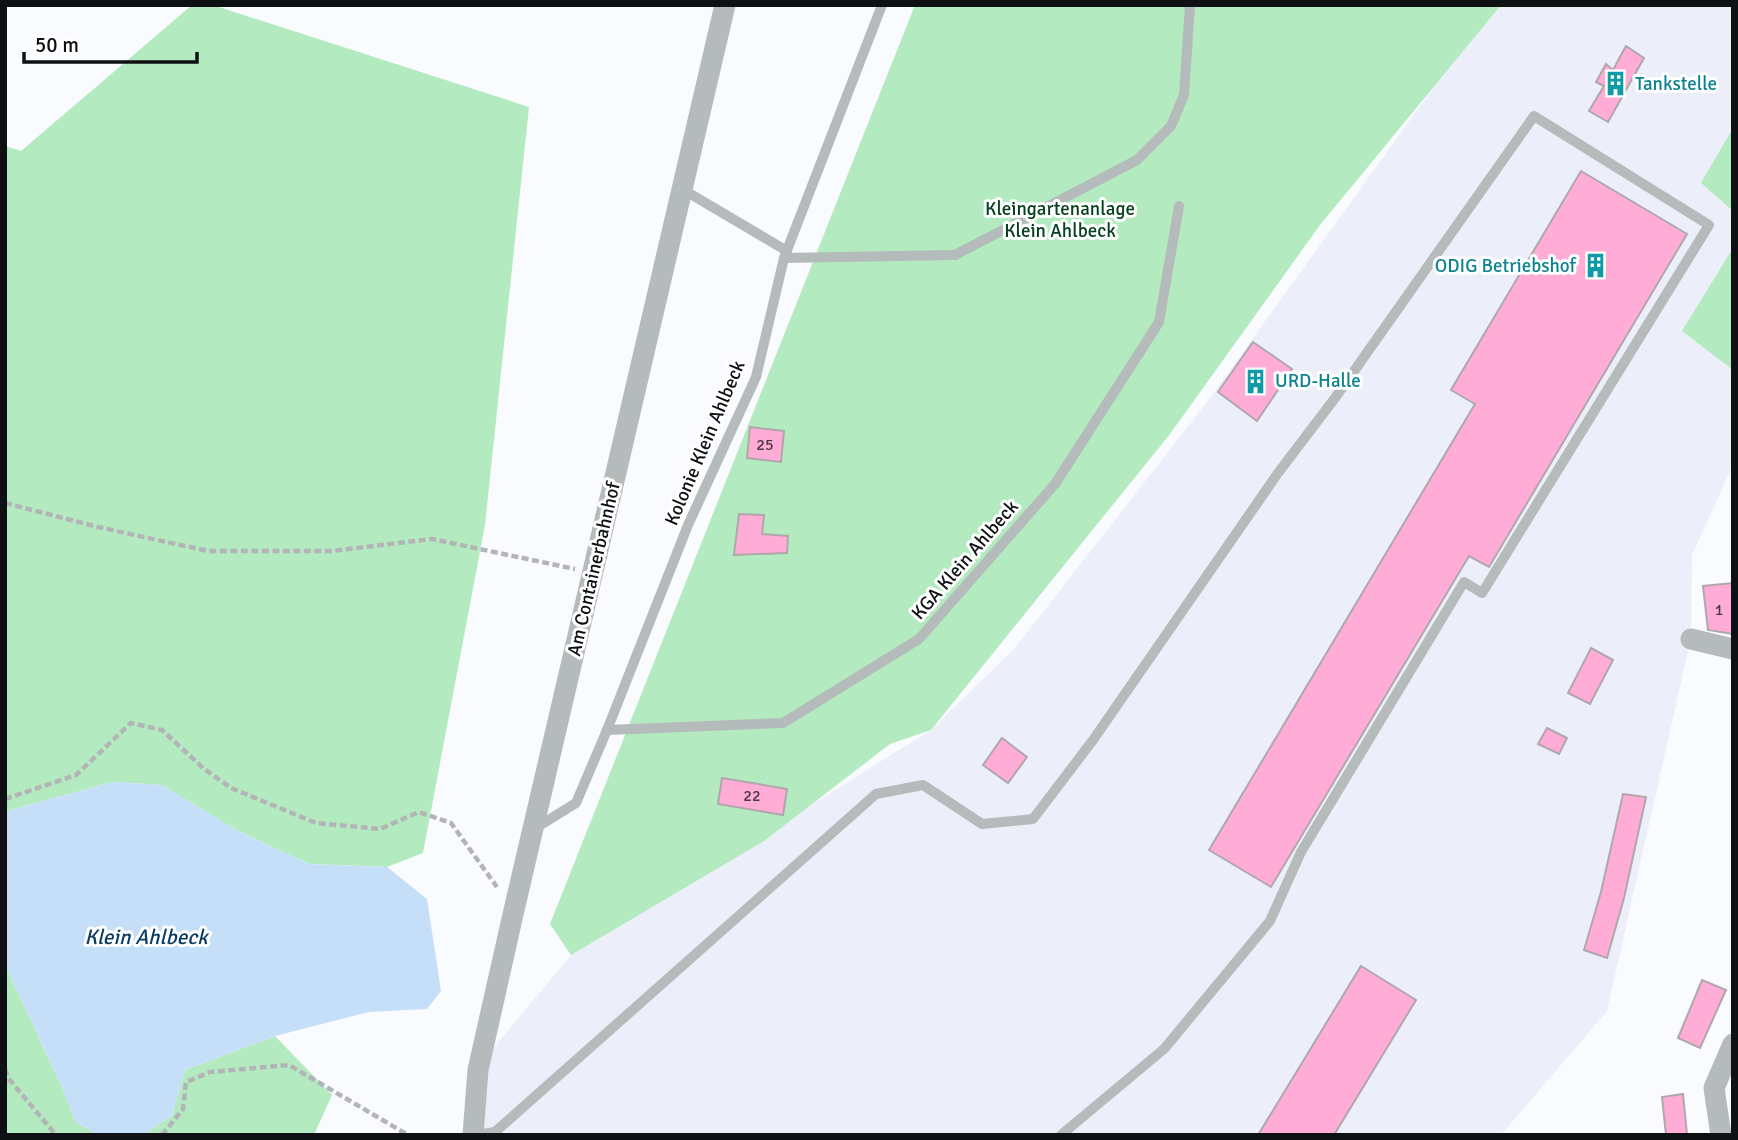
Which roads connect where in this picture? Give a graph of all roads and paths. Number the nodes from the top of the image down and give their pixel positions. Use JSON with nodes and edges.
{"nodes":[{"id":1,"x":725,"y":5,"type":"edge"},
{"id":2,"x":882,"y":5,"type":"edge"},
{"id":3,"x":1190,"y":5,"type":"edge"},
{"id":4,"x":681,"y":189,"type":"junction"},
{"id":5,"x":1179,"y":206,"type":"dead end"},
{"id":6,"x":785,"y":255,"type":"junction"},
{"id":7,"x":5,"y":503,"type":"edge"},
{"id":8,"x":593,"y":572,"type":"junction"},
{"id":9,"x":1692,"y":639,"type":"dead end"},
{"id":10,"x":1733,"y":649,"type":"edge"},
{"id":11,"x":607,"y":730,"type":"junction"},
{"id":12,"x":5,"y":799,"type":"edge"},
{"id":13,"x":534,"y":829,"type":"junction"},
{"id":14,"x":514,"y":910,"type":"junction"},
{"id":15,"x":1733,"y":1044,"type":"edge"},
{"id":16,"x":5,"y":1069,"type":"edge"},
{"id":17,"x":56,"y":1135,"type":"edge"},
{"id":18,"x":162,"y":1135,"type":"edge"},
{"id":19,"x":408,"y":1135,"type":"edge"},
{"id":20,"x":475,"y":1135,"type":"edge"},
{"id":21,"x":1061,"y":1135,"type":"edge"},
{"id":22,"x":1721,"y":1135,"type":"edge"}],
"edges":[{"from":1,"to":4,"type":"street","name":"Am Containerbahnhof"},
{"from":2,"to":6,"type":"lane","name":"Kolonie Klein Ahlbeck"},
{"from":3,"to":6,"type":"lane"},
{"from":4,"to":6,"type":"lane"},
{"from":4,"to":8,"type":"street","name":"Am Containerbahnhof"},
{"from":5,"to":11,"type":"lane","name":"KGA Klein Ahlbeck"},
{"from":6,"to":11,"type":"lane","name":"Kolonie Klein Ahlbeck"},
{"from":7,"to":8,"type":"path"},
{"from":8,"to":13,"type":"street","name":"Am Containerbahnhof"},
{"from":9,"to":10,"type":"street"},
{"from":11,"to":13,"type":"lane","name":"Kolonie Klein Ahlbeck"},
{"from":12,"to":14,"type":"path"},
{"from":13,"to":14,"type":"street","name":"Am Containerbahnhof"},
{"from":14,"to":20,"type":"street","name":"Am Containerbahnhof"},
{"from":15,"to":22,"type":"street"},
{"from":16,"to":17,"type":"path"},
{"from":18,"to":19,"type":"path"},
{"from":20,"to":21,"type":"lane"}]}
